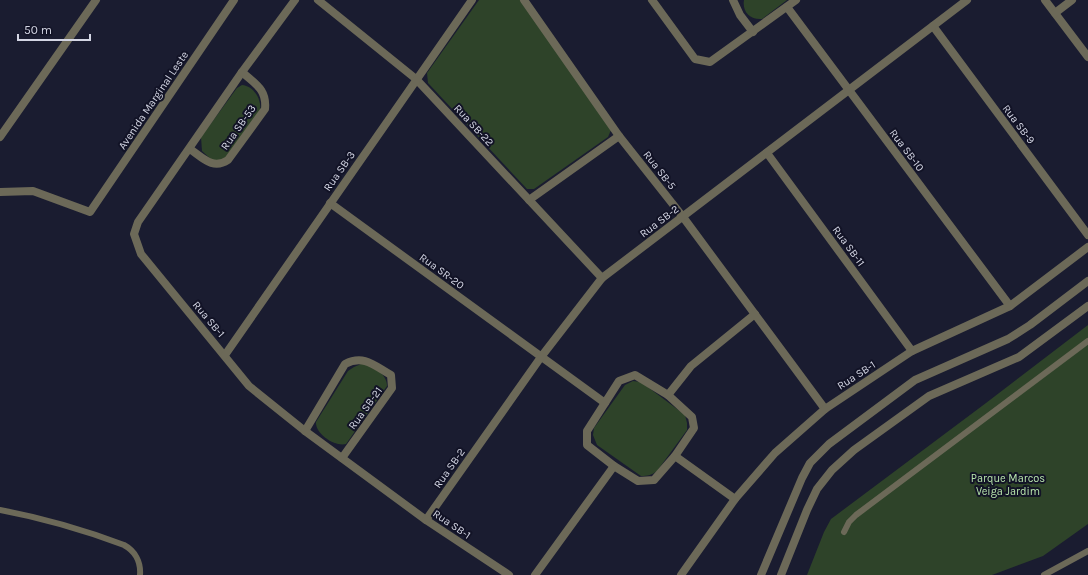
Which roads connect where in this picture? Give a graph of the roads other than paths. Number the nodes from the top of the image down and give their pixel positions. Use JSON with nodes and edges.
{"nodes":[{"id":1,"x":96,"y":0,"type":"edge"},
{"id":2,"x":234,"y":0,"type":"edge"},
{"id":3,"x":295,"y":0,"type":"edge"},
{"id":4,"x":318,"y":0,"type":"edge"},
{"id":5,"x":472,"y":0,"type":"edge"},
{"id":6,"x":524,"y":0,"type":"edge"},
{"id":7,"x":652,"y":0,"type":"edge"},
{"id":8,"x":733,"y":0,"type":"edge"},
{"id":9,"x":796,"y":0,"type":"edge"},
{"id":10,"x":967,"y":0,"type":"edge"},
{"id":11,"x":1045,"y":0,"type":"edge"},
{"id":12,"x":1072,"y":0,"type":"edge"},
{"id":13,"x":787,"y":7,"type":"junction"},
{"id":14,"x":1055,"y":13,"type":"junction"},
{"id":15,"x":933,"y":26,"type":"junction"},
{"id":16,"x":753,"y":32,"type":"junction"},
{"id":17,"x":1088,"y":57,"type":"edge"},
{"id":18,"x":242,"y":72,"type":"junction"},
{"id":19,"x":416,"y":79,"type":"junction"},
{"id":20,"x":849,"y":90,"type":"junction"},
{"id":21,"x":619,"y":136,"type":"junction"},
{"id":22,"x":0,"y":137,"type":"edge"},
{"id":23,"x":190,"y":149,"type":"junction"},
{"id":24,"x":767,"y":153,"type":"junction"},
{"id":25,"x":0,"y":192,"type":"edge"},
{"id":26,"x":529,"y":200,"type":"junction"},
{"id":27,"x":330,"y":203,"type":"junction"},
{"id":28,"x":683,"y":217,"type":"junction"},
{"id":29,"x":1088,"y":234,"type":"edge"},
{"id":30,"x":1088,"y":247,"type":"edge"},
{"id":31,"x":602,"y":278,"type":"junction"},
{"id":32,"x":1088,"y":281,"type":"edge"},
{"id":33,"x":1010,"y":306,"type":"junction"},
{"id":34,"x":1088,"y":306,"type":"edge"},
{"id":35,"x":755,"y":314,"type":"junction"},
{"id":36,"x":1088,"y":341,"type":"edge"},
{"id":37,"x":912,"y":351,"type":"junction"},
{"id":38,"x":225,"y":355,"type":"junction"},
{"id":39,"x":541,"y":357,"type":"junction"},
{"id":40,"x":668,"y":394,"type":"junction"},
{"id":41,"x":605,"y":403,"type":"junction"},
{"id":42,"x":825,"y":409,"type":"junction"},
{"id":43,"x":305,"y":431,"type":"junction"},
{"id":44,"x":675,"y":456,"type":"junction"},
{"id":45,"x":342,"y":458,"type":"junction"},
{"id":46,"x":614,"y":466,"type":"junction"},
{"id":47,"x":735,"y":498,"type":"junction"},
{"id":48,"x":0,"y":510,"type":"edge"},
{"id":49,"x":426,"y":520,"type":"junction"},
{"id":50,"x":844,"y":532,"type":"dead end"},
{"id":51,"x":1088,"y":551,"type":"edge"},
{"id":52,"x":140,"y":575,"type":"edge"},
{"id":53,"x":509,"y":575,"type":"edge"},
{"id":54,"x":535,"y":575,"type":"edge"},
{"id":55,"x":681,"y":575,"type":"edge"},
{"id":56,"x":761,"y":575,"type":"edge"},
{"id":57,"x":781,"y":575,"type":"edge"},
{"id":58,"x":1044,"y":575,"type":"edge"}],
"edges":[{"from":1,"to":22,"type":"street"},
{"from":2,"to":25,"type":"street","name":"Avenida Marginal Leste"},
{"from":3,"to":18,"type":"street","name":"Rua SB-1"},
{"from":4,"to":19,"type":"street","name":"Rua SB-22"},
{"from":5,"to":19,"type":"street","name":"Rua SB-3"},
{"from":6,"to":21,"type":"street","name":"Rua SB-5"},
{"from":7,"to":16,"type":"street"},
{"from":8,"to":16,"type":"street"},
{"from":9,"to":13,"type":"street"},
{"from":10,"to":15,"type":"street","name":"Rua SB-2"},
{"from":11,"to":14,"type":"street"},
{"from":12,"to":14,"type":"street"},
{"from":13,"to":16,"type":"street"},
{"from":13,"to":20,"type":"street","name":"Rua SB-10"},
{"from":14,"to":17,"type":"street"},
{"from":15,"to":20,"type":"street","name":"Rua SB-2"},
{"from":15,"to":29,"type":"street","name":"Rua SB-9"},
{"from":18,"to":23,"type":"street","name":"Rua SB-1"},
{"from":18,"to":23,"type":"street","name":"Rua SB-53"},
{"from":19,"to":26,"type":"street","name":"Rua SB-22"},
{"from":19,"to":27,"type":"street","name":"Rua SB-3"},
{"from":20,"to":24,"type":"street","name":"Rua SB-2"},
{"from":20,"to":33,"type":"street","name":"Rua SB-10"},
{"from":21,"to":26,"type":"street"},
{"from":21,"to":28,"type":"street","name":"Rua SB-5"},
{"from":23,"to":38,"type":"street","name":"Rua SB-1"},
{"from":24,"to":28,"type":"street","name":"Rua SB-2"},
{"from":24,"to":37,"type":"street","name":"Rua SB-11"},
{"from":26,"to":31,"type":"street","name":"Rua SB-22"},
{"from":27,"to":38,"type":"street","name":"Rua SB-3"},
{"from":27,"to":39,"type":"street","name":"Rua SR-20"},
{"from":28,"to":31,"type":"street","name":"Rua SB-2"},
{"from":28,"to":35,"type":"street","name":"Rua SB-5"},
{"from":30,"to":33,"type":"street","name":"Rua SB-1"},
{"from":31,"to":39,"type":"street","name":"Rua SB-2"},
{"from":32,"to":56,"type":"street"},
{"from":33,"to":37,"type":"street","name":"Rua SB-1"},
{"from":34,"to":57,"type":"street"},
{"from":35,"to":40,"type":"street"},
{"from":35,"to":42,"type":"street","name":"Rua SB-5"},
{"from":36,"to":50,"type":"lane"},
{"from":37,"to":42,"type":"street","name":"Rua SB-1"},
{"from":38,"to":43,"type":"street","name":"Rua SB-1"},
{"from":39,"to":41,"type":"street","name":"Rua SR-20"},
{"from":39,"to":49,"type":"street","name":"Rua SB-2"},
{"from":40,"to":41,"type":"street"},
{"from":40,"to":44,"type":"street"},
{"from":41,"to":46,"type":"street"},
{"from":42,"to":47,"type":"street","name":"Rua SB-1"},
{"from":43,"to":45,"type":"street","name":"Rua SB-1"},
{"from":43,"to":45,"type":"street","name":"Rua SB-21"},
{"from":44,"to":46,"type":"street"},
{"from":44,"to":47,"type":"street"},
{"from":45,"to":49,"type":"street","name":"Rua SB-1"},
{"from":46,"to":54,"type":"street"},
{"from":47,"to":55,"type":"street","name":"Rua SB-1"},
{"from":48,"to":52,"type":"lane"},
{"from":49,"to":53,"type":"street","name":"Rua SB-1"},
{"from":51,"to":58,"type":"lane"}]}
